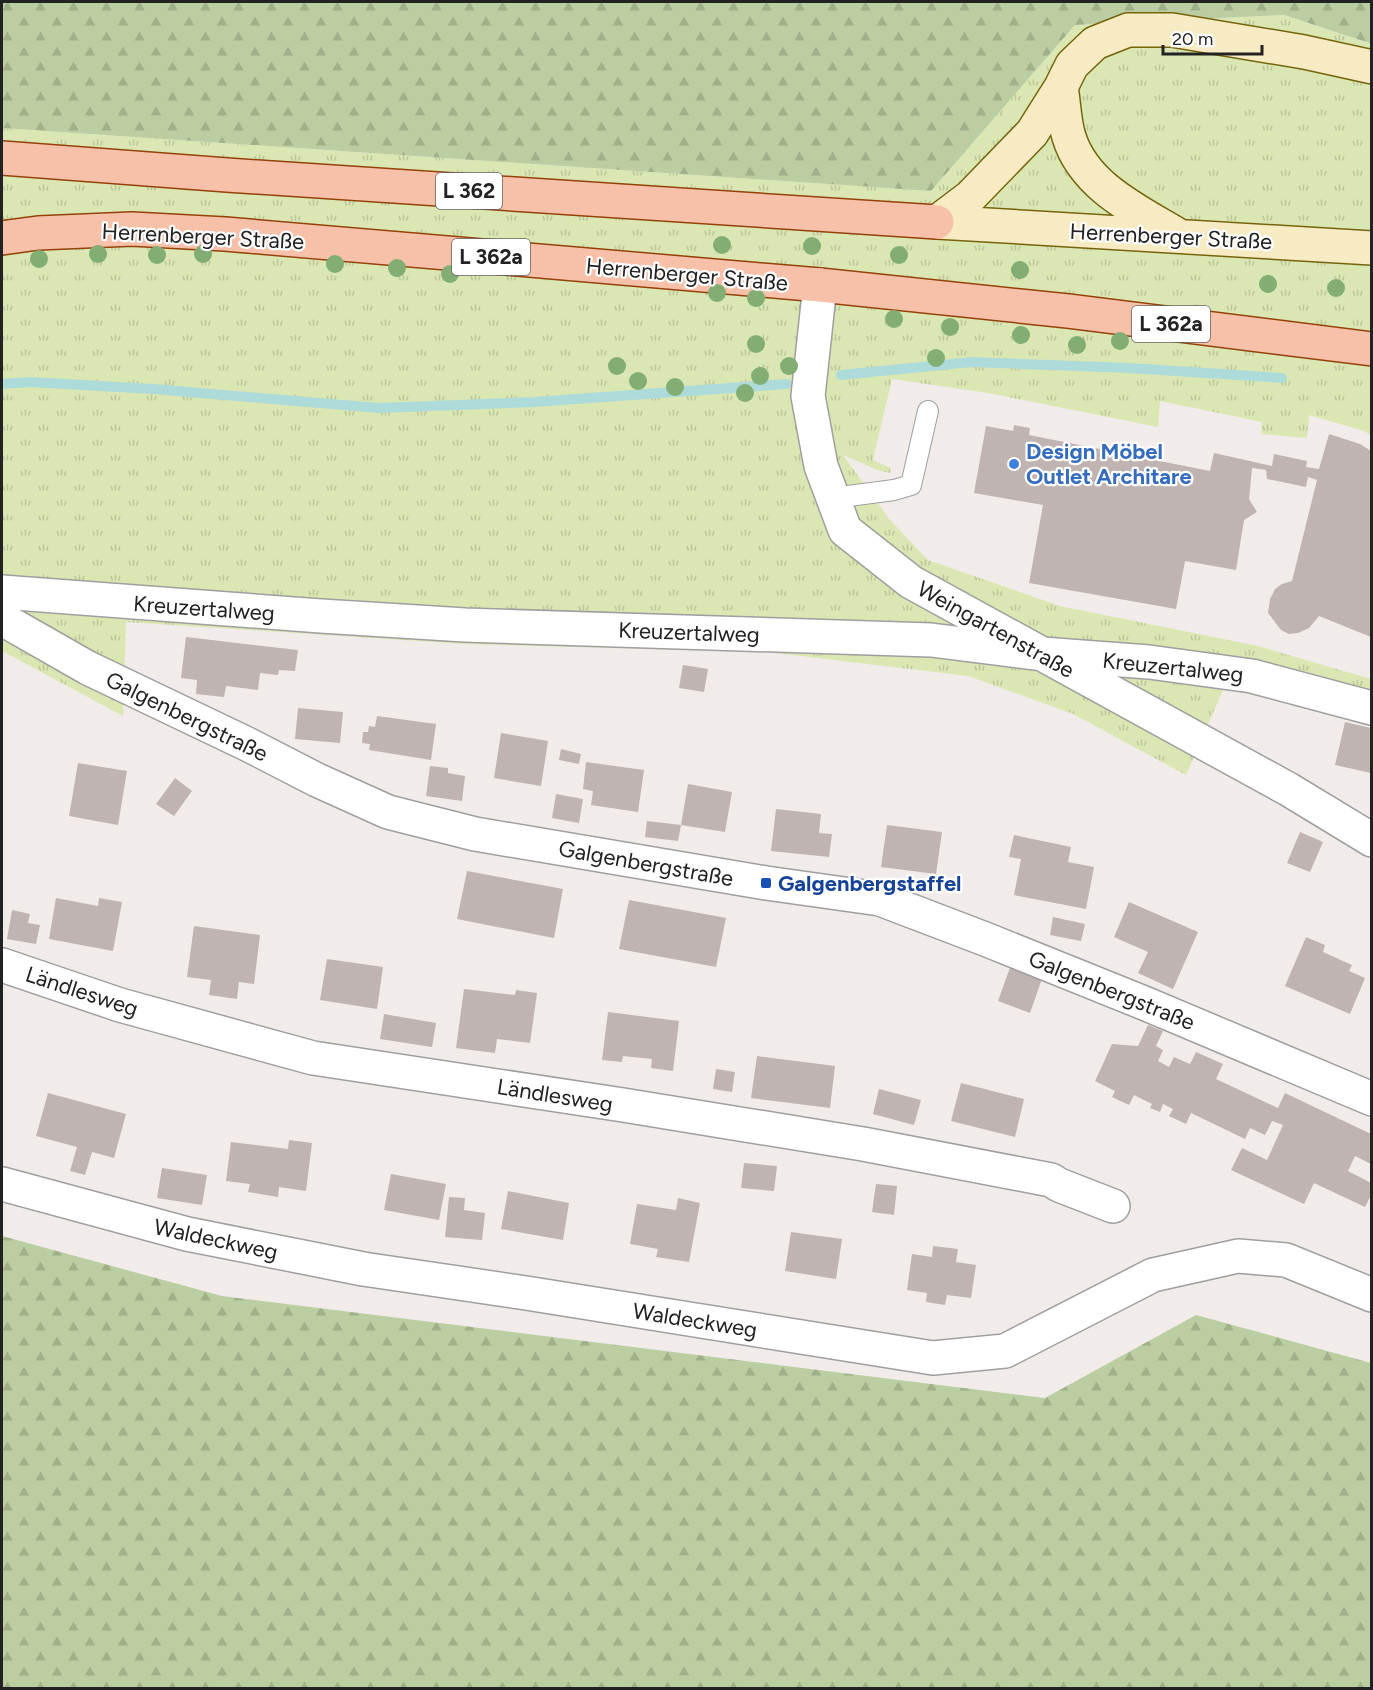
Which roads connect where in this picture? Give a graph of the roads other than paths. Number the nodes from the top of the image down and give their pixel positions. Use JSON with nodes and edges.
{"nodes":[{"id":1,"x":1371,"y":67,"type":"edge"},
{"id":2,"x":1061,"y":87,"type":"junction"},
{"id":3,"x":2,"y":158,"type":"edge"},
{"id":4,"x":937,"y":222,"type":"junction"},
{"id":5,"x":1181,"y":237,"type":"junction"},
{"id":6,"x":2,"y":238,"type":"edge"},
{"id":7,"x":1371,"y":248,"type":"edge"},
{"id":8,"x":820,"y":285,"type":"junction"},
{"id":9,"x":1329,"y":344,"type":"junction"},
{"id":10,"x":1371,"y":349,"type":"edge"},
{"id":11,"x":1371,"y":362,"type":"edge"},
{"id":12,"x":928,"y":411,"type":"dead end"},
{"id":13,"x":833,"y":498,"type":"junction"},
{"id":14,"x":2,"y":592,"type":"edge"},
{"id":15,"x":2,"y":619,"type":"edge"},
{"id":16,"x":1042,"y":654,"type":"junction"},
{"id":17,"x":1371,"y":708,"type":"edge"},
{"id":18,"x":1371,"y":840,"type":"edge"},
{"id":19,"x":2,"y":965,"type":"edge"},
{"id":20,"x":1371,"y":1099,"type":"edge"},
{"id":21,"x":2,"y":1184,"type":"edge"},
{"id":22,"x":1113,"y":1206,"type":"dead end"},
{"id":23,"x":1371,"y":1295,"type":"edge"}],
"edges":[{"from":1,"to":2,"type":"main road"},
{"from":2,"to":4,"type":"main road"},
{"from":2,"to":5,"type":"main road"},
{"from":3,"to":4,"type":"main road","name":"Herrenberger Straße","number":"L 362"},
{"from":4,"to":5,"type":"main road","name":"Herrenberger Straße","number":"L 362"},
{"from":5,"to":7,"type":"main road","name":"Herrenberger Straße","number":"L 362"},
{"from":6,"to":8,"type":"main road","name":"Herrenberger Straße","number":"L 362a"},
{"from":8,"to":9,"type":"main road","name":"Herrenberger Straße","number":"L 362a"},
{"from":8,"to":13,"type":"street","name":"Weingartenstraße"},
{"from":9,"to":10,"type":"main road","name":"Herrenberger Straße","number":"L 362a"},
{"from":9,"to":11,"type":"street"},
{"from":12,"to":13,"type":"lane"},
{"from":13,"to":16,"type":"street","name":"Weingartenstraße"},
{"from":14,"to":16,"type":"street","name":"Kreuzertalweg"},
{"from":15,"to":20,"type":"street","name":"Galgenbergstraße"},
{"from":16,"to":17,"type":"street","name":"Kreuzertalweg"},
{"from":16,"to":18,"type":"street","name":"Weingartenstraße"},
{"from":19,"to":22,"type":"street","name":"Ländlesweg"},
{"from":21,"to":23,"type":"street","name":"Waldeckweg"}]}
